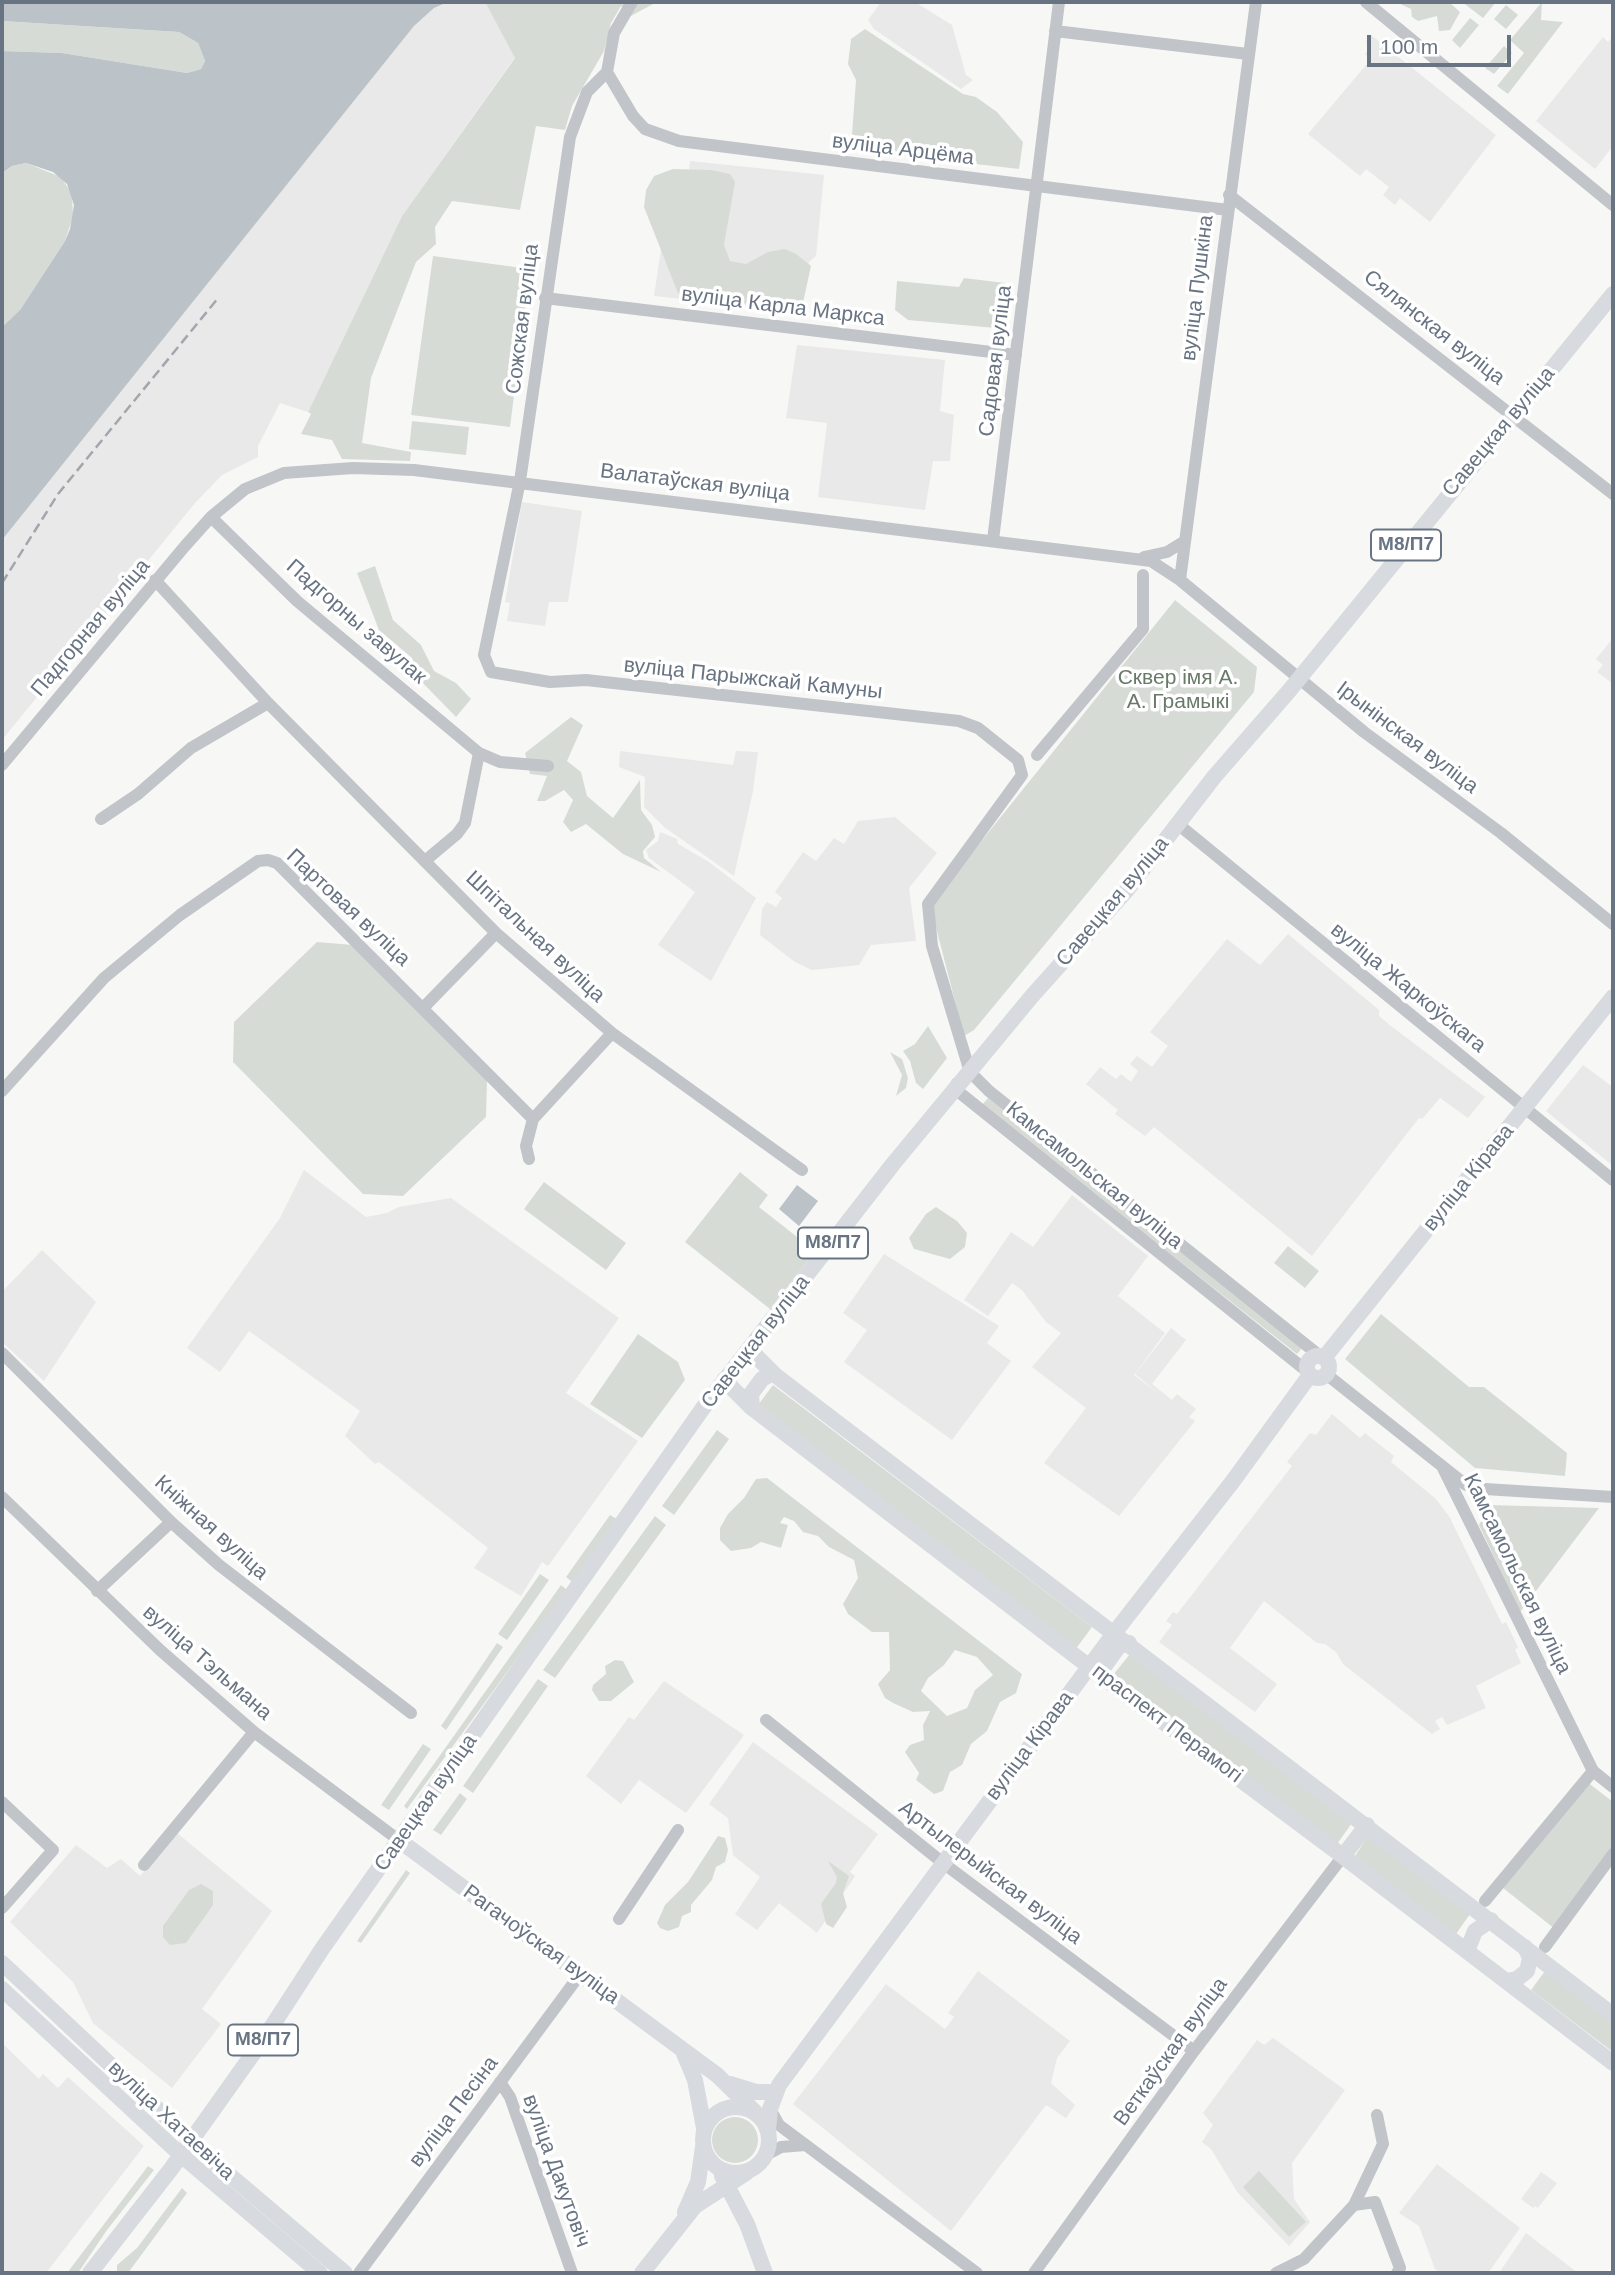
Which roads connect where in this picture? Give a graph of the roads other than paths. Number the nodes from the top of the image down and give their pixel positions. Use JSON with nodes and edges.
{"nodes":[{"id":1,"x":632,"y":2,"type":"edge"},
{"id":2,"x":1059,"y":2,"type":"edge"},
{"id":3,"x":1256,"y":2,"type":"edge"},
{"id":4,"x":1366,"y":2,"type":"edge"},
{"id":5,"x":1055,"y":31,"type":"junction"},
{"id":6,"x":1248,"y":54,"type":"junction"},
{"id":7,"x":607,"y":72,"type":"junction"},
{"id":8,"x":1036,"y":186,"type":"junction"},
{"id":9,"x":1229,"y":195,"type":"junction"},
{"id":10,"x":1613,"y":205,"type":"edge"},
{"id":11,"x":1228,"y":209,"type":"junction"},
{"id":12,"x":1613,"y":294,"type":"edge"},
{"id":13,"x":545,"y":298,"type":"junction"},
{"id":14,"x":1016,"y":355,"type":"junction"},
{"id":15,"x":1514,"y":414,"type":"junction"},
{"id":16,"x":520,"y":481,"type":"junction"},
{"id":17,"x":1613,"y":494,"type":"edge"},
{"id":18,"x":211,"y":517,"type":"junction"},
{"id":19,"x":993,"y":540,"type":"junction"},
{"id":20,"x":1185,"y":541,"type":"junction"},
{"id":21,"x":1139,"y":558,"type":"junction"},
{"id":22,"x":1143,"y":575,"type":"dead end"},
{"id":23,"x":155,"y":580,"type":"junction"},
{"id":24,"x":1180,"y":580,"type":"junction"},
{"id":25,"x":484,"y":655,"type":"joint"},
{"id":26,"x":1299,"y":678,"type":"junction"},
{"id":27,"x":268,"y":703,"type":"junction"},
{"id":28,"x":479,"y":753,"type":"junction"},
{"id":29,"x":1037,"y":755,"type":"dead end"},
{"id":30,"x":2,"y":765,"type":"edge"},
{"id":31,"x":548,"y":766,"type":"dead end"},
{"id":32,"x":101,"y":818,"type":"dead end"},
{"id":33,"x":1179,"y":825,"type":"junction"},
{"id":34,"x":426,"y":860,"type":"junction"},
{"id":35,"x":1613,"y":924,"type":"edge"},
{"id":36,"x":496,"y":933,"type":"junction"},
{"id":37,"x":1613,"y":997,"type":"edge"},
{"id":38,"x":424,"y":1007,"type":"junction"},
{"id":39,"x":612,"y":1033,"type":"junction"},
{"id":40,"x":962,"y":1048,"type":"junction"},
{"id":41,"x":970,"y":1072,"type":"junction"},
{"id":42,"x":955,"y":1089,"type":"junction"},
{"id":43,"x":2,"y":1091,"type":"edge"},
{"id":44,"x":989,"y":1091,"type":"junction"},
{"id":45,"x":977,"y":1107,"type":"junction"},
{"id":46,"x":1525,"y":1108,"type":"junction"},
{"id":47,"x":538,"y":1114,"type":"junction"},
{"id":48,"x":529,"y":1159,"type":"dead end"},
{"id":49,"x":802,"y":1170,"type":"dead end"},
{"id":50,"x":1613,"y":1180,"type":"edge"},
{"id":51,"x":1175,"y":1240,"type":"junction"},
{"id":52,"x":1163,"y":1255,"type":"junction"},
{"id":53,"x":750,"y":1350,"type":"junction"},
{"id":54,"x":2,"y":1353,"type":"edge"},
{"id":55,"x":1318,"y":1367,"type":"junction"},
{"id":56,"x":773,"y":1373,"type":"junction"},
{"id":57,"x":724,"y":1380,"type":"junction"},
{"id":58,"x":752,"y":1408,"type":"junction"},
{"id":59,"x":1443,"y":1468,"type":"junction"},
{"id":60,"x":1466,"y":1485,"type":"junction"},
{"id":61,"x":2,"y":1497,"type":"edge"},
{"id":62,"x":1613,"y":1497,"type":"edge"},
{"id":63,"x":1461,"y":1502,"type":"junction"},
{"id":64,"x":170,"y":1522,"type":"junction"},
{"id":65,"x":97,"y":1591,"type":"junction"},
{"id":66,"x":1101,"y":1621,"type":"junction"},
{"id":67,"x":1115,"y":1632,"type":"junction"},
{"id":68,"x":1129,"y":1643,"type":"junction"},
{"id":69,"x":1075,"y":1654,"type":"junction"},
{"id":70,"x":1089,"y":1666,"type":"junction"},
{"id":71,"x":1104,"y":1678,"type":"junction"},
{"id":72,"x":411,"y":1713,"type":"dead end"},
{"id":73,"x":766,"y":1720,"type":"dead end"},
{"id":74,"x":254,"y":1732,"type":"junction"},
{"id":75,"x":1593,"y":1771,"type":"junction"},
{"id":76,"x":1613,"y":1787,"type":"edge"},
{"id":77,"x":2,"y":1802,"type":"edge"},
{"id":78,"x":1367,"y":1825,"type":"junction"},
{"id":79,"x":678,"y":1830,"type":"dead end"},
{"id":80,"x":400,"y":1841,"type":"junction"},
{"id":81,"x":1613,"y":1854,"type":"edge"},
{"id":82,"x":1343,"y":1856,"type":"junction"},
{"id":83,"x":943,"y":1863,"type":"junction"},
{"id":84,"x":144,"y":1866,"type":"dead end"},
{"id":85,"x":1485,"y":1901,"type":"dead end"},
{"id":86,"x":2,"y":1908,"type":"edge"},
{"id":87,"x":619,"y":1919,"type":"dead end"},
{"id":88,"x":1491,"y":1920,"type":"junction"},
{"id":89,"x":1525,"y":1947,"type":"junction"},
{"id":90,"x":1545,"y":1947,"type":"dead end"},
{"id":91,"x":1467,"y":1951,"type":"junction"},
{"id":92,"x":2,"y":1964,"type":"edge"},
{"id":93,"x":581,"y":1973,"type":"junction"},
{"id":94,"x":1506,"y":1980,"type":"junction"},
{"id":95,"x":2,"y":1989,"type":"edge"},
{"id":96,"x":1613,"y":2015,"type":"edge"},
{"id":97,"x":681,"y":2049,"type":"junction"},
{"id":98,"x":1195,"y":2051,"type":"junction"},
{"id":99,"x":1613,"y":2063,"type":"edge"},
{"id":100,"x":500,"y":2082,"type":"junction"},
{"id":101,"x":728,"y":2083,"type":"junction"},
{"id":102,"x":759,"y":2101,"type":"junction"},
{"id":103,"x":1377,"y":2115,"type":"dead end"},
{"id":104,"x":704,"y":2128,"type":"junction"},
{"id":105,"x":774,"y":2128,"type":"junction"},
{"id":106,"x":191,"y":2141,"type":"junction"},
{"id":107,"x":806,"y":2145,"type":"junction"},
{"id":108,"x":703,"y":2147,"type":"junction"},
{"id":109,"x":181,"y":2155,"type":"junction"},
{"id":110,"x":765,"y":2155,"type":"junction"},
{"id":111,"x":718,"y":2168,"type":"junction"},
{"id":112,"x":751,"y":2169,"type":"junction"},
{"id":113,"x":726,"y":2186,"type":"junction"},
{"id":114,"x":1354,"y":2205,"type":"junction"},
{"id":115,"x":747,"y":2224,"type":"junction"},
{"id":116,"x":677,"y":2226,"type":"junction"},
{"id":117,"x":90,"y":2273,"type":"edge"},
{"id":118,"x":320,"y":2273,"type":"edge"},
{"id":119,"x":345,"y":2273,"type":"edge"},
{"id":120,"x":359,"y":2273,"type":"edge"},
{"id":121,"x":572,"y":2273,"type":"edge"},
{"id":122,"x":642,"y":2273,"type":"edge"},
{"id":123,"x":765,"y":2273,"type":"edge"},
{"id":124,"x":977,"y":2273,"type":"edge"},
{"id":125,"x":1034,"y":2273,"type":"edge"},
{"id":126,"x":1276,"y":2273,"type":"edge"},
{"id":127,"x":1397,"y":2273,"type":"edge"}],
"edges":[{"from":1,"to":7,"type":"street"},
{"from":2,"to":5,"type":"street","name":"Садовая вуліца"},
{"from":3,"to":6,"type":"street","name":"вуліца Пушкіна"},
{"from":4,"to":10,"type":"street"},
{"from":5,"to":6,"type":"street"},
{"from":5,"to":8,"type":"street","name":"Садовая вуліца"},
{"from":6,"to":9,"type":"street","name":"вуліца Пушкіна"},
{"from":7,"to":8,"type":"street","name":"вуліца Арцёма"},
{"from":7,"to":13,"type":"street","name":"Сожская вуліца"},
{"from":8,"to":11,"type":"street","name":"вуліца Арцёма"},
{"from":8,"to":14,"type":"street","name":"Садовая вуліца"},
{"from":9,"to":11,"type":"street","name":"вуліца Пушкіна"},
{"from":9,"to":15,"type":"street","name":"Сялянская вуліца"},
{"from":11,"to":20,"type":"street","name":"вуліца Пушкіна"},
{"from":12,"to":15,"type":"main road","name":"Савецкая вуліца","number":"М8/П7"},
{"from":13,"to":14,"type":"street","name":"вуліца Карла Маркса"},
{"from":13,"to":16,"type":"street","name":"Сожская вуліца"},
{"from":14,"to":19,"type":"street","name":"Садовая вуліца"},
{"from":15,"to":17,"type":"street","name":"Сялянская вуліца"},
{"from":15,"to":26,"type":"main road","name":"Савецкая вуліца","number":"М8/П7"},
{"from":16,"to":18,"type":"street","name":"Валатаўская вуліца"},
{"from":16,"to":19,"type":"street","name":"Валатаўская вуліца"},
{"from":16,"to":25,"type":"street","name":"Сожская вуліца"},
{"from":18,"to":23,"type":"street","name":"Падгорная вуліца"},
{"from":18,"to":28,"type":"street","name":"Падгорны завулак"},
{"from":19,"to":21,"type":"street","name":"Валатаўская вуліца"},
{"from":20,"to":21,"type":"street"},
{"from":20,"to":24,"type":"street","name":"вуліца Пушкіна"},
{"from":21,"to":24,"type":"street","name":"Валатаўская вуліца"},
{"from":22,"to":29,"type":"street"},
{"from":23,"to":27,"type":"street","name":"Шпітальная вуліца"},
{"from":23,"to":30,"type":"street","name":"Падгорная вуліца"},
{"from":24,"to":26,"type":"street","name":"Ірынінская вуліца"},
{"from":25,"to":40,"type":"street","name":"вуліца Парыжскай Камуны"},
{"from":26,"to":33,"type":"main road","name":"Савецкая вуліца","number":"М8/П7"},
{"from":26,"to":35,"type":"street","name":"Ірынінская вуліца"},
{"from":27,"to":32,"type":"street"},
{"from":27,"to":34,"type":"street","name":"Шпітальная вуліца"},
{"from":28,"to":31,"type":"street","name":"Падгорны завулак"},
{"from":28,"to":34,"type":"street"},
{"from":33,"to":41,"type":"main road","name":"Савецкая вуліца","number":"М8/П7"},
{"from":33,"to":46,"type":"street","name":"вуліца Жаркоўскага"},
{"from":34,"to":36,"type":"street","name":"Шпітальная вуліца"},
{"from":36,"to":38,"type":"street"},
{"from":36,"to":39,"type":"street","name":"Шпітальная вуліца"},
{"from":37,"to":46,"type":"main road","name":"вуліца Кірава"},
{"from":38,"to":43,"type":"street","name":"Партовая вуліца"},
{"from":38,"to":47,"type":"street","name":"Партовая вуліца"},
{"from":39,"to":47,"type":"street"},
{"from":39,"to":49,"type":"street","name":"Шпітальная вуліца"},
{"from":40,"to":41,"type":"street"},
{"from":40,"to":42,"type":"street"},
{"from":41,"to":42,"type":"main road","name":"Савецкая вуліца","number":"М8/П7"},
{"from":41,"to":44,"type":"street","name":"Камсамольская вуліца"},
{"from":42,"to":45,"type":"street","name":"Камсамольская вуліца"},
{"from":42,"to":53,"type":"main road","name":"Савецкая вуліца","number":"М8/П7"},
{"from":44,"to":45,"type":"street"},
{"from":44,"to":51,"type":"street","name":"Камсамольская вуліца"},
{"from":45,"to":52,"type":"street","name":"Камсамольская вуліца"},
{"from":46,"to":50,"type":"street","name":"вуліца Жаркоўскага"},
{"from":46,"to":55,"type":"main road","name":"вуліца Кірава"},
{"from":47,"to":48,"type":"street"},
{"from":51,"to":52,"type":"street"},
{"from":51,"to":55,"type":"street","name":"Камсамольская вуліца"},
{"from":52,"to":55,"type":"street","name":"Камсамольская вуліца"},
{"from":53,"to":56,"type":"main road","name":"праспект Перамогі"},
{"from":53,"to":57,"type":"main road","name":"Савецкая вуліца","number":"М8/П7"},
{"from":54,"to":64,"type":"street","name":"Кніжная вуліца"},
{"from":55,"to":59,"type":"street","name":"Камсамольская вуліца"},
{"from":55,"to":67,"type":"main road","name":"вуліца Кірава"},
{"from":56,"to":58,"type":"main road"},
{"from":56,"to":66,"type":"main road","name":"праспект Перамогі"},
{"from":57,"to":58,"type":"main road","name":"праспект Перамогі"},
{"from":57,"to":80,"type":"main road","name":"Савецкая вуліца","number":"М8/П7"},
{"from":58,"to":69,"type":"main road","name":"праспект Перамогі"},
{"from":59,"to":60,"type":"street"},
{"from":59,"to":63,"type":"street","name":"Камсамольская вуліца"},
{"from":60,"to":62,"type":"street"},
{"from":60,"to":63,"type":"street"},
{"from":61,"to":65,"type":"street","name":"вуліца Тэльмана"},
{"from":63,"to":75,"type":"street","name":"Камсамольская вуліца"},
{"from":64,"to":65,"type":"street"},
{"from":64,"to":72,"type":"street","name":"Кніжная вуліца"},
{"from":65,"to":74,"type":"street","name":"вуліца Тэльмана"},
{"from":66,"to":67,"type":"main road","name":"праспект Перамогі"},
{"from":66,"to":69,"type":"main road"},
{"from":67,"to":68,"type":"main road","name":"праспект Перамогі"},
{"from":67,"to":70,"type":"main road","name":"вуліца Кірава"},
{"from":68,"to":71,"type":"main road"},
{"from":68,"to":78,"type":"main road","name":"праспект Перамогі"},
{"from":69,"to":70,"type":"main road","name":"праспект Перамогі"},
{"from":70,"to":71,"type":"main road","name":"праспект Перамогі"},
{"from":70,"to":83,"type":"main road","name":"вуліца Кірава"},
{"from":71,"to":82,"type":"main road","name":"праспект Перамогі"},
{"from":73,"to":83,"type":"street","name":"Артылерыйская вуліца"},
{"from":74,"to":80,"type":"street","name":"вуліца Тэльмана"},
{"from":74,"to":84,"type":"street"},
{"from":75,"to":76,"type":"street","name":"Камсамольская вуліца"},
{"from":75,"to":85,"type":"street"},
{"from":77,"to":86,"type":"street"},
{"from":78,"to":82,"type":"main road"},
{"from":78,"to":88,"type":"main road","name":"праспект Перамогі"},
{"from":79,"to":87,"type":"street"},
{"from":80,"to":93,"type":"main road","name":"Рагачоўская вуліца"},
{"from":80,"to":106,"type":"main road","name":"Савецкая вуліца","number":"М8/П7"},
{"from":81,"to":90,"type":"street"},
{"from":82,"to":91,"type":"main road","name":"праспект Перамогі"},
{"from":82,"to":98,"type":"street","name":"Веткаўская вуліца"},
{"from":83,"to":98,"type":"street","name":"Артылерыйская вуліца"},
{"from":83,"to":102,"type":"main road","name":"вуліца Кірава"},
{"from":88,"to":89,"type":"main road","name":"праспект Перамогі"},
{"from":88,"to":91,"type":"main road"},
{"from":89,"to":94,"type":"main road"},
{"from":89,"to":96,"type":"main road","name":"праспект Перамогі"},
{"from":91,"to":94,"type":"main road","name":"праспект Перамогі"},
{"from":92,"to":106,"type":"main road","name":"вуліца Хатаевіча"},
{"from":93,"to":97,"type":"main road","name":"Рагачоўская вуліца"},
{"from":93,"to":100,"type":"street","name":"вуліца Песіна"},
{"from":94,"to":99,"type":"main road","name":"праспект Перамогі"},
{"from":95,"to":109,"type":"main road","name":"вуліца Хатаевіча"},
{"from":97,"to":101,"type":"main road","name":"Рагачоўская вуліца"},
{"from":97,"to":104,"type":"main road","name":"Рагачоўская вуліца"},
{"from":98,"to":125,"type":"street","name":"Веткаўская вуліца"},
{"from":100,"to":120,"type":"street","name":"вуліца Песіна"},
{"from":100,"to":121,"type":"street","name":"вуліца Дакутовіч"},
{"from":101,"to":102,"type":"main road","name":"Рагачоўская вуліца"},
{"from":101,"to":102,"type":"main road"},
{"from":102,"to":104,"type":"main road"},
{"from":102,"to":105,"type":"main road"},
{"from":103,"to":114,"type":"street"},
{"from":104,"to":108,"type":"main road"},
{"from":105,"to":107,"type":"street"},
{"from":105,"to":110,"type":"main road"},
{"from":106,"to":109,"type":"main road","name":"Савецкая вуліца","number":"М8/П7"},
{"from":106,"to":119,"type":"main road","name":"вуліца Хатаевіча"},
{"from":107,"to":110,"type":"street"},
{"from":107,"to":124,"type":"street"},
{"from":108,"to":111,"type":"main road"},
{"from":108,"to":116,"type":"main road"},
{"from":109,"to":117,"type":"main road","name":"Савецкая вуліца","number":"М8/П7"},
{"from":109,"to":118,"type":"main road","name":"вуліца Хатаевіча"},
{"from":110,"to":112,"type":"main road"},
{"from":111,"to":112,"type":"main road"},
{"from":111,"to":113,"type":"main road"},
{"from":112,"to":113,"type":"main road"},
{"from":112,"to":115,"type":"main road"},
{"from":113,"to":115,"type":"main road"},
{"from":113,"to":116,"type":"main road"},
{"from":114,"to":126,"type":"street"},
{"from":114,"to":127,"type":"street"},
{"from":115,"to":116,"type":"main road"},
{"from":115,"to":123,"type":"main road"},
{"from":116,"to":122,"type":"main road"}]}
